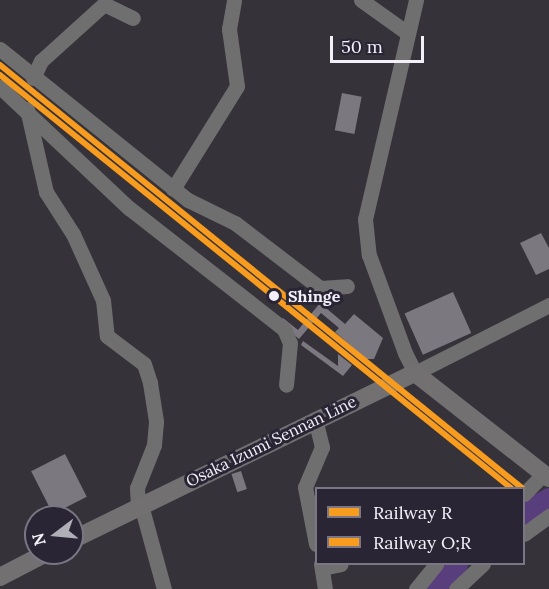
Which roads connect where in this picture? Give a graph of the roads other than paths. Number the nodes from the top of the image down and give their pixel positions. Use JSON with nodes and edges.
{"nodes":[{"id":1,"x":234,"y":0,"type":"edge"},
{"id":2,"x":361,"y":0,"type":"edge"},
{"id":3,"x":416,"y":0,"type":"edge"},
{"id":4,"x":133,"y":18,"type":"dead end"},
{"id":5,"x":406,"y":32,"type":"junction"},
{"id":6,"x":0,"y":50,"type":"edge"},
{"id":7,"x":33,"y":78,"type":"junction"},
{"id":8,"x":0,"y":87,"type":"edge"},
{"id":9,"x":27,"y":109,"type":"junction"},
{"id":10,"x":173,"y":189,"type":"junction"},
{"id":11,"x":348,"y":286,"type":"dead end"},
{"id":12,"x":549,"y":305,"type":"edge"},
{"id":13,"x":415,"y":373,"type":"junction"},
{"id":14,"x":286,"y":385,"type":"dead end"},
{"id":15,"x":315,"y":419,"type":"junction"},
{"id":16,"x":546,"y":476,"type":"edge"},
{"id":17,"x":525,"y":493,"type":"edge"},
{"id":18,"x":140,"y":506,"type":"junction"},
{"id":19,"x":549,"y":516,"type":"edge"},
{"id":20,"x":525,"y":533,"type":"edge"},
{"id":21,"x":84,"y":534,"type":"edge"},
{"id":22,"x":315,"y":539,"type":"edge"},
{"id":23,"x":24,"y":564,"type":"edge"},
{"id":24,"x":435,"y":565,"type":"edge"},
{"id":25,"x":482,"y":565,"type":"edge"},
{"id":26,"x":321,"y":566,"type":"edge"},
{"id":27,"x":0,"y":577,"type":"edge"},
{"id":28,"x":164,"y":589,"type":"edge"},
{"id":29,"x":325,"y":589,"type":"edge"},
{"id":30,"x":416,"y":589,"type":"edge"},
{"id":31,"x":456,"y":589,"type":"edge"}],
"edges":[{"from":1,"to":10,"type":"street"},
{"from":2,"to":5,"type":"street"},
{"from":3,"to":5,"type":"street"},
{"from":4,"to":7,"type":"street"},
{"from":5,"to":13,"type":"street"},
{"from":6,"to":7,"type":"street"},
{"from":7,"to":10,"type":"street"},
{"from":8,"to":9,"type":"street"},
{"from":9,"to":14,"type":"street"},
{"from":9,"to":18,"type":"street"},
{"from":10,"to":11,"type":"street"},
{"from":12,"to":13,"type":"street"},
{"from":13,"to":15,"type":"main road","name":"Osaka Izumi Sennan Line"},
{"from":13,"to":16,"type":"main road"},
{"from":15,"to":18,"type":"main road","name":"Osaka Izumi Sennan Line"},
{"from":15,"to":22,"type":"street"},
{"from":16,"to":17,"type":"street"},
{"from":18,"to":21,"type":"main road","name":"Osaka Izumi Sennan Line"},
{"from":18,"to":28,"type":"street"},
{"from":19,"to":20,"type":"street"},
{"from":23,"to":27,"type":"main road"},
{"from":24,"to":30,"type":"street"},
{"from":25,"to":31,"type":"street"},
{"from":26,"to":29,"type":"street"}]}
